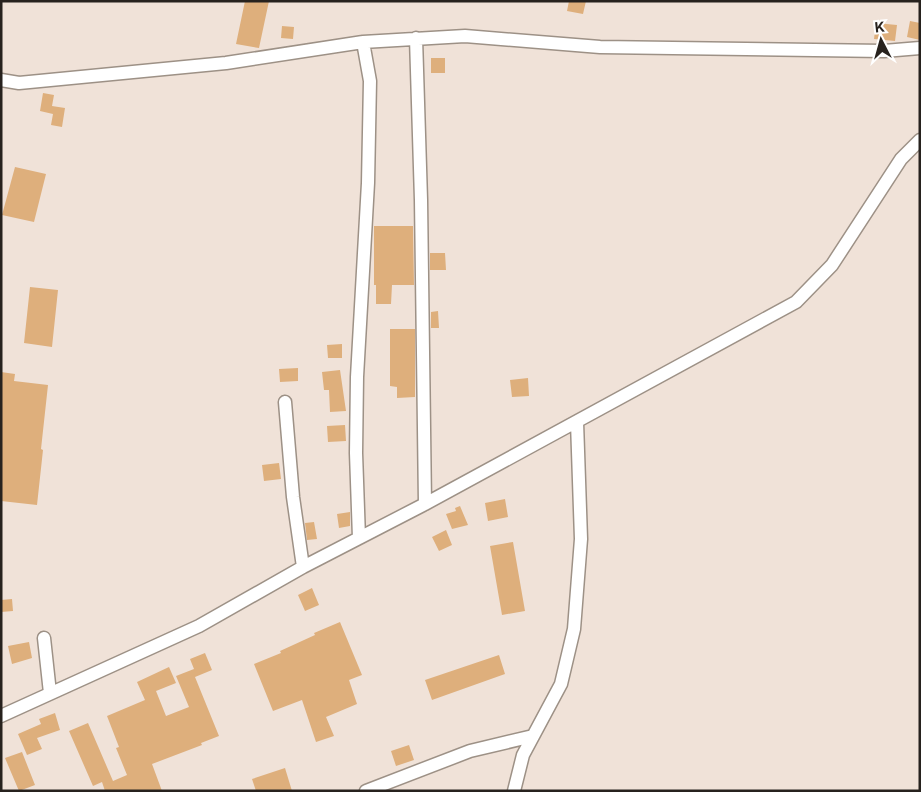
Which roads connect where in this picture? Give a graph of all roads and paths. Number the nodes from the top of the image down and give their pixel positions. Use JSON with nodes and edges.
{"nodes":[{"id":1,"x":416,"y":38,"type":"junction"},
{"id":2,"x":363,"y":42,"type":"junction"},
{"id":3,"x":920,"y":48,"type":"edge"},
{"id":4,"x":1,"y":80,"type":"edge"},
{"id":5,"x":920,"y":140,"type":"edge"},
{"id":6,"x":285,"y":402,"type":"dead end"},
{"id":7,"x":577,"y":422,"type":"junction"},
{"id":8,"x":425,"y":504,"type":"junction"},
{"id":9,"x":359,"y":538,"type":"junction"},
{"id":10,"x":303,"y":567,"type":"junction"},
{"id":11,"x":44,"y":638,"type":"dead end"},
{"id":12,"x":50,"y":693,"type":"junction"},
{"id":13,"x":1,"y":716,"type":"edge"},
{"id":14,"x":534,"y":736,"type":"junction"},
{"id":15,"x":366,"y":791,"type":"edge"},
{"id":16,"x":514,"y":791,"type":"edge"}],
"edges":[{"from":1,"to":2,"type":"street"},
{"from":1,"to":3,"type":"street"},
{"from":1,"to":8,"type":"street"},
{"from":2,"to":4,"type":"street"},
{"from":2,"to":9,"type":"street"},
{"from":5,"to":7,"type":"street"},
{"from":6,"to":10,"type":"street"},
{"from":7,"to":8,"type":"street"},
{"from":7,"to":14,"type":"street"},
{"from":8,"to":9,"type":"street"},
{"from":9,"to":10,"type":"street"},
{"from":10,"to":12,"type":"street"},
{"from":11,"to":12,"type":"street"},
{"from":12,"to":13,"type":"street"},
{"from":14,"to":15,"type":"street"},
{"from":14,"to":16,"type":"street"}]}
